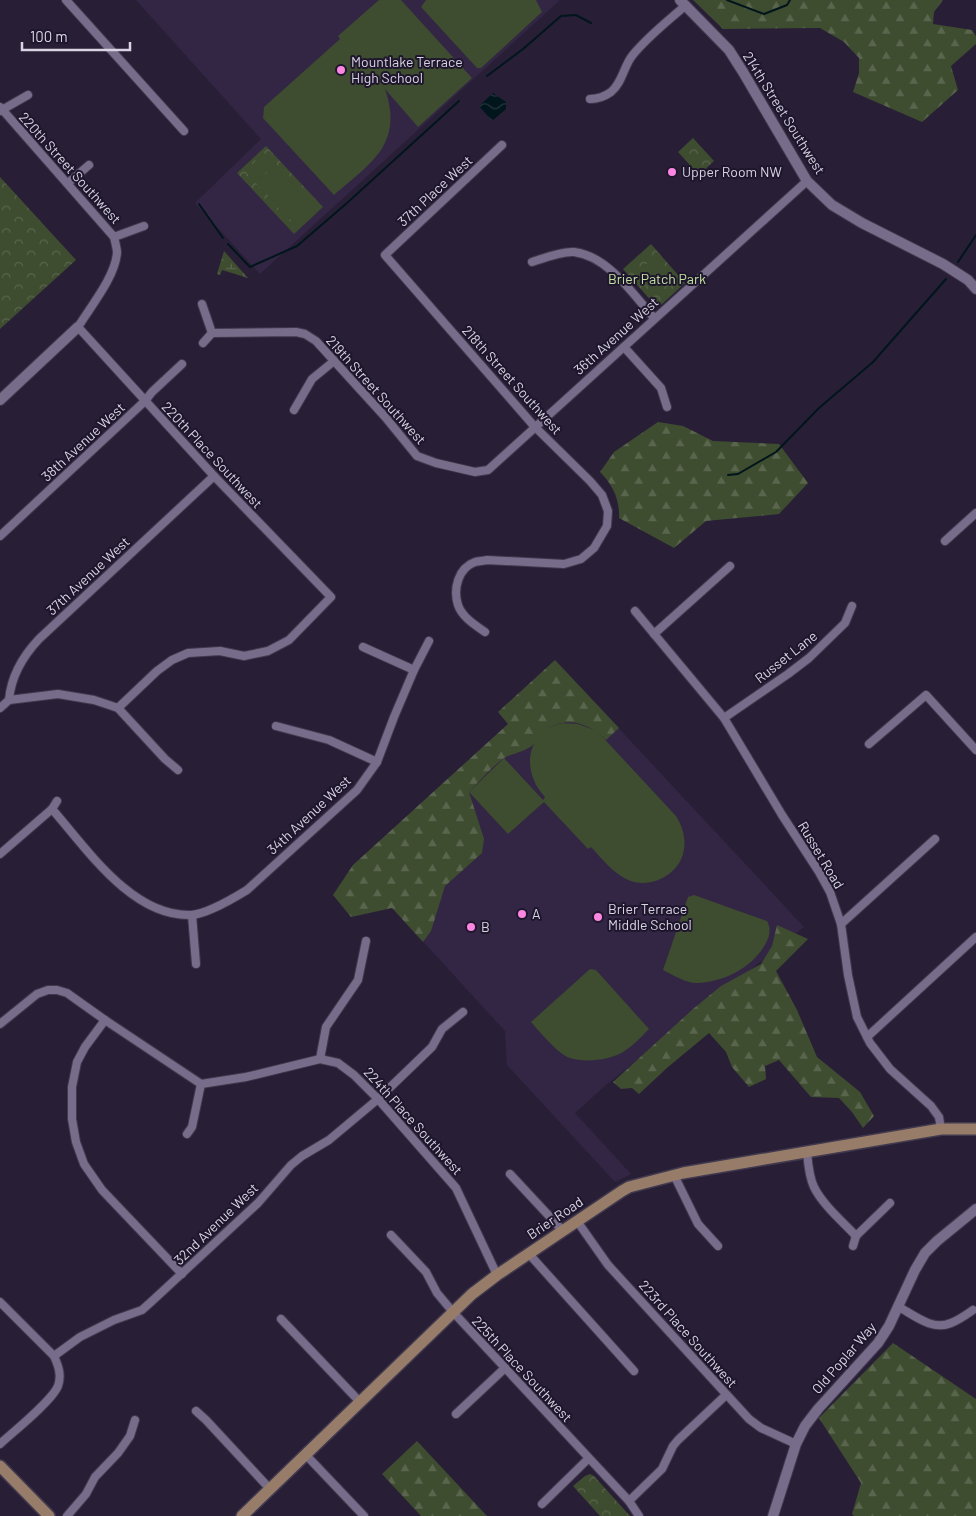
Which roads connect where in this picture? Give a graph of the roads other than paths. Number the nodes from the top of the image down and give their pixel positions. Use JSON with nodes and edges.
{"nodes":[{"id":1,"x":66,"y":0,"type":"edge"},
{"id":2,"x":683,"y":3,"type":"edge"},
{"id":3,"x":28,"y":95,"type":"dead end"},
{"id":4,"x":590,"y":99,"type":"dead end"},
{"id":5,"x":0,"y":109,"type":"edge"},
{"id":6,"x":184,"y":131,"type":"dead end"},
{"id":7,"x":502,"y":145,"type":"dead end"},
{"id":8,"x":89,"y":165,"type":"dead end"},
{"id":9,"x":807,"y":181,"type":"junction"},
{"id":10,"x":68,"y":183,"type":"junction"},
{"id":11,"x":144,"y":226,"type":"dead end"},
{"id":12,"x":114,"y":237,"type":"junction"},
{"id":13,"x":385,"y":255,"type":"joint"},
{"id":14,"x":532,"y":262,"type":"dead end"},
{"id":15,"x":976,"y":288,"type":"edge"},
{"id":16,"x":202,"y":304,"type":"dead end"},
{"id":17,"x":654,"y":318,"type":"junction"},
{"id":18,"x":78,"y":327,"type":"junction"},
{"id":19,"x":212,"y":333,"type":"junction"},
{"id":20,"x":203,"y":343,"type":"dead end"},
{"id":21,"x":624,"y":347,"type":"junction"},
{"id":22,"x":334,"y":361,"type":"junction"},
{"id":23,"x":182,"y":364,"type":"dead end"},
{"id":24,"x":0,"y":400,"type":"edge"},
{"id":25,"x":145,"y":401,"type":"junction"},
{"id":26,"x":667,"y":407,"type":"dead end"},
{"id":27,"x":294,"y":410,"type":"dead end"},
{"id":28,"x":534,"y":426,"type":"junction"},
{"id":29,"x":488,"y":470,"type":"joint"},
{"id":30,"x":214,"y":476,"type":"junction"},
{"id":31,"x":976,"y":513,"type":"edge"},
{"id":32,"x":0,"y":536,"type":"edge"},
{"id":33,"x":945,"y":541,"type":"dead end"},
{"id":34,"x":730,"y":566,"type":"dead end"},
{"id":35,"x":852,"y":606,"type":"dead end"},
{"id":36,"x":635,"y":611,"type":"dead end"},
{"id":37,"x":485,"y":632,"type":"dead end"},
{"id":38,"x":654,"y":634,"type":"junction"},
{"id":39,"x":429,"y":641,"type":"dead end"},
{"id":40,"x":362,"y":646,"type":"dead end"},
{"id":41,"x":414,"y":670,"type":"junction"},
{"id":42,"x":9,"y":700,"type":"junction"},
{"id":43,"x":0,"y":708,"type":"edge"},
{"id":44,"x":118,"y":708,"type":"junction"},
{"id":45,"x":724,"y":718,"type":"junction"},
{"id":46,"x":276,"y":726,"type":"dead end"},
{"id":47,"x":869,"y":744,"type":"dead end"},
{"id":48,"x":976,"y":750,"type":"edge"},
{"id":49,"x":377,"y":762,"type":"junction"},
{"id":50,"x":178,"y":770,"type":"dead end"},
{"id":51,"x":57,"y":801,"type":"dead end"},
{"id":52,"x":52,"y":809,"type":"junction"},
{"id":53,"x":935,"y":839,"type":"dead end"},
{"id":54,"x":0,"y":854,"type":"edge"},
{"id":55,"x":192,"y":915,"type":"junction"},
{"id":56,"x":841,"y":924,"type":"junction"},
{"id":57,"x":976,"y":938,"type":"edge"},
{"id":58,"x":366,"y":941,"type":"dead end"},
{"id":59,"x":196,"y":964,"type":"dead end"},
{"id":60,"x":463,"y":1012,"type":"dead end"},
{"id":61,"x":104,"y":1020,"type":"junction"},
{"id":62,"x":0,"y":1024,"type":"edge"},
{"id":63,"x":867,"y":1037,"type":"junction"},
{"id":64,"x":320,"y":1059,"type":"junction"},
{"id":65,"x":202,"y":1084,"type":"junction"},
{"id":66,"x":378,"y":1100,"type":"junction"},
{"id":67,"x":976,"y":1128,"type":"edge"},
{"id":68,"x":941,"y":1129,"type":"junction"},
{"id":69,"x":186,"y":1134,"type":"dead end"},
{"id":70,"x":807,"y":1152,"type":"junction"},
{"id":71,"x":510,"y":1174,"type":"dead end"},
{"id":72,"x":674,"y":1175,"type":"junction"},
{"id":73,"x":890,"y":1203,"type":"dead end"},
{"id":74,"x":976,"y":1209,"type":"edge"},
{"id":75,"x":577,"y":1221,"type":"junction"},
{"id":76,"x":563,"y":1231,"type":"junction"},
{"id":77,"x":391,"y":1235,"type":"dead end"},
{"id":78,"x":856,"y":1236,"type":"junction"},
{"id":79,"x":718,"y":1246,"type":"dead end"},
{"id":80,"x":853,"y":1246,"type":"dead end"},
{"id":81,"x":529,"y":1254,"type":"junction"},
{"id":82,"x":182,"y":1274,"type":"junction"},
{"id":83,"x":497,"y":1275,"type":"junction"},
{"id":84,"x":0,"y":1302,"type":"edge"},
{"id":85,"x":899,"y":1307,"type":"junction"},
{"id":86,"x":972,"y":1310,"type":"dead end"},
{"id":87,"x":453,"y":1312,"type":"junction"},
{"id":88,"x":281,"y":1319,"type":"dead end"},
{"id":89,"x":54,"y":1356,"type":"junction"},
{"id":90,"x":505,"y":1368,"type":"junction"},
{"id":91,"x":634,"y":1371,"type":"dead end"},
{"id":92,"x":726,"y":1395,"type":"junction"},
{"id":93,"x":360,"y":1402,"type":"junction"},
{"id":94,"x":196,"y":1411,"type":"dead end"},
{"id":95,"x":456,"y":1414,"type":"dead end"},
{"id":96,"x":135,"y":1420,"type":"dead end"},
{"id":97,"x":0,"y":1444,"type":"edge"},
{"id":98,"x":796,"y":1444,"type":"junction"},
{"id":99,"x":306,"y":1454,"type":"junction"},
{"id":100,"x":588,"y":1459,"type":"junction"},
{"id":101,"x":0,"y":1466,"type":"edge"},
{"id":102,"x":270,"y":1489,"type":"junction"},
{"id":103,"x":629,"y":1501,"type":"junction"},
{"id":104,"x":542,"y":1504,"type":"dead end"},
{"id":105,"x":49,"y":1516,"type":"edge"},
{"id":106,"x":66,"y":1516,"type":"edge"},
{"id":107,"x":242,"y":1516,"type":"edge"},
{"id":108,"x":364,"y":1516,"type":"edge"},
{"id":109,"x":639,"y":1516,"type":"edge"},
{"id":110,"x":773,"y":1516,"type":"edge"}],
"edges":[{"from":1,"to":6,"type":"street"},
{"from":2,"to":4,"type":"street"},
{"from":2,"to":9,"type":"street","name":"214th Street Southwest"},
{"from":3,"to":5,"type":"street"},
{"from":5,"to":10,"type":"street","name":"220th Street Southwest"},
{"from":7,"to":13,"type":"street","name":"37th Place West"},
{"from":8,"to":10,"type":"street"},
{"from":9,"to":15,"type":"street","name":"214th Street Southwest"},
{"from":9,"to":17,"type":"street","name":"36th Avenue West"},
{"from":10,"to":12,"type":"street","name":"220th Street Southwest"},
{"from":11,"to":12,"type":"street"},
{"from":12,"to":18,"type":"street","name":"220th Street Southwest"},
{"from":13,"to":28,"type":"street","name":"218th Street Southwest"},
{"from":14,"to":17,"type":"street"},
{"from":16,"to":19,"type":"street"},
{"from":17,"to":21,"type":"street","name":"36th Avenue West"},
{"from":18,"to":24,"type":"street"},
{"from":18,"to":25,"type":"street","name":"220th Place Southwest"},
{"from":19,"to":20,"type":"street"},
{"from":19,"to":22,"type":"street","name":"219th Street Southwest"},
{"from":21,"to":26,"type":"street"},
{"from":21,"to":28,"type":"street","name":"36th Avenue West"},
{"from":22,"to":27,"type":"street"},
{"from":22,"to":29,"type":"street","name":"219th Street Southwest"},
{"from":23,"to":25,"type":"street","name":"38th Avenue West"},
{"from":25,"to":30,"type":"street","name":"220th Place Southwest"},
{"from":25,"to":32,"type":"street","name":"38th Avenue West"},
{"from":28,"to":29,"type":"street","name":"36th Avenue West"},
{"from":28,"to":37,"type":"street","name":"218th Street Southwest"},
{"from":30,"to":42,"type":"street","name":"37th Avenue West"},
{"from":30,"to":44,"type":"street","name":"220th Place Southwest"},
{"from":31,"to":33,"type":"street"},
{"from":34,"to":38,"type":"street"},
{"from":35,"to":45,"type":"street","name":"Russet Lane"},
{"from":36,"to":38,"type":"street","name":"Russet Road"},
{"from":38,"to":45,"type":"street","name":"Russet Road"},
{"from":39,"to":41,"type":"street","name":"34th Avenue West"},
{"from":40,"to":41,"type":"street"},
{"from":41,"to":49,"type":"street","name":"34th Avenue West"},
{"from":42,"to":43,"type":"street"},
{"from":42,"to":44,"type":"street"},
{"from":44,"to":50,"type":"street"},
{"from":45,"to":56,"type":"street","name":"Russet Road"},
{"from":46,"to":49,"type":"street"},
{"from":47,"to":48,"type":"street"},
{"from":49,"to":55,"type":"street","name":"34th Avenue West"},
{"from":51,"to":52,"type":"street"},
{"from":52,"to":54,"type":"street"},
{"from":52,"to":55,"type":"street"},
{"from":53,"to":56,"type":"street"},
{"from":55,"to":59,"type":"street"},
{"from":56,"to":63,"type":"street","name":"Russet Road"},
{"from":57,"to":63,"type":"street"},
{"from":58,"to":64,"type":"street"},
{"from":60,"to":66,"type":"street","name":"32nd Avenue West"},
{"from":61,"to":62,"type":"street"},
{"from":61,"to":65,"type":"street"},
{"from":61,"to":82,"type":"street"},
{"from":63,"to":68,"type":"street","name":"Russet Road"},
{"from":64,"to":65,"type":"street"},
{"from":64,"to":66,"type":"street","name":"224th Place Southwest"},
{"from":65,"to":69,"type":"street"},
{"from":66,"to":82,"type":"street","name":"32nd Avenue West"},
{"from":66,"to":83,"type":"street","name":"224th Place Southwest"},
{"from":67,"to":68,"type":"main road","name":"Brier Road"},
{"from":68,"to":70,"type":"main road","name":"Brier Road"},
{"from":70,"to":72,"type":"main road","name":"Brier Road"},
{"from":70,"to":78,"type":"street"},
{"from":71,"to":76,"type":"street"},
{"from":72,"to":75,"type":"main road","name":"Brier Road"},
{"from":72,"to":79,"type":"street"},
{"from":73,"to":78,"type":"street"},
{"from":74,"to":85,"type":"street","name":"Old Poplar Way"},
{"from":75,"to":76,"type":"main road","name":"Brier Road"},
{"from":75,"to":92,"type":"street","name":"223rd Place Southwest"},
{"from":76,"to":81,"type":"main road","name":"Brier Road"},
{"from":77,"to":87,"type":"street","name":"225th Place Southwest"},
{"from":78,"to":80,"type":"street"},
{"from":81,"to":83,"type":"main road","name":"Brier Road"},
{"from":81,"to":91,"type":"street"},
{"from":82,"to":89,"type":"street","name":"32nd Avenue West"},
{"from":83,"to":87,"type":"main road","name":"Brier Road"},
{"from":84,"to":89,"type":"street"},
{"from":85,"to":86,"type":"street"},
{"from":85,"to":98,"type":"street","name":"Old Poplar Way"},
{"from":87,"to":90,"type":"street","name":"225th Place Southwest"},
{"from":87,"to":93,"type":"main road","name":"Brier Road"},
{"from":88,"to":93,"type":"street"},
{"from":89,"to":97,"type":"street"},
{"from":90,"to":95,"type":"street"},
{"from":90,"to":100,"type":"street","name":"225th Place Southwest"},
{"from":92,"to":98,"type":"street","name":"223rd Place Southwest"},
{"from":92,"to":103,"type":"street"},
{"from":93,"to":99,"type":"main road","name":"Brier Road"},
{"from":94,"to":102,"type":"street"},
{"from":96,"to":106,"type":"street"},
{"from":98,"to":110,"type":"street","name":"Old Poplar Way"},
{"from":99,"to":102,"type":"main road","name":"Brier Road"},
{"from":99,"to":108,"type":"street"},
{"from":100,"to":103,"type":"street","name":"225th Place Southwest"},
{"from":100,"to":104,"type":"street"},
{"from":101,"to":105,"type":"main road"},
{"from":102,"to":107,"type":"main road","name":"Brier Road"},
{"from":103,"to":109,"type":"street","name":"225th Place Southwest"}]}
